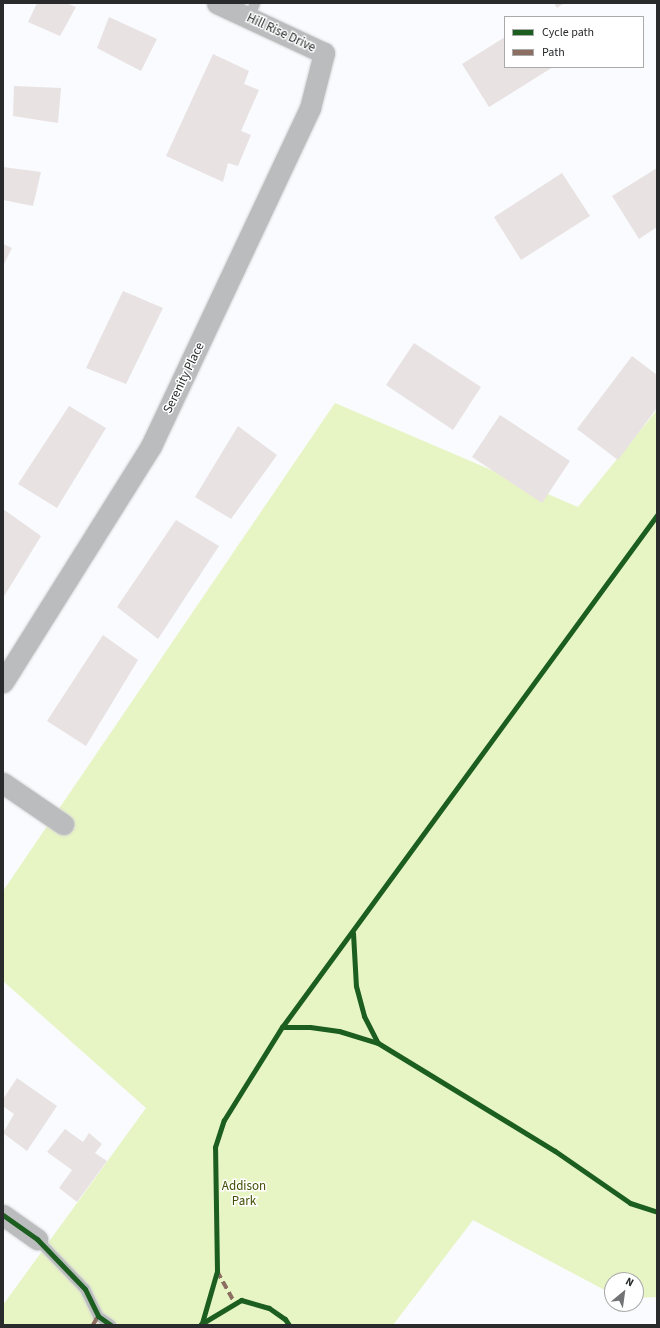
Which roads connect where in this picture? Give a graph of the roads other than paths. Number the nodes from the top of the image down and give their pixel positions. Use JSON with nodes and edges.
{"nodes":[{"id":1,"x":217,"y":3,"type":"edge"},
{"id":2,"x":252,"y":10,"type":"edge"},
{"id":3,"x":324,"y":53,"type":"joint"},
{"id":4,"x":3,"y":682,"type":"edge"},
{"id":5,"x":3,"y":783,"type":"edge"},
{"id":6,"x":63,"y":824,"type":"dead end"},
{"id":7,"x":3,"y":1215,"type":"edge"},
{"id":8,"x":37,"y":1239,"type":"joint"},
{"id":9,"x":111,"y":1325,"type":"edge"}],
"edges":[{"from":1,"to":2,"type":"street","name":"Hill Rise Drive"},
{"from":2,"to":3,"type":"street","name":"Hill Rise Drive"},
{"from":3,"to":4,"type":"street","name":"Serenity Place"},
{"from":5,"to":6,"type":"street"},
{"from":7,"to":8,"type":"street"},
{"from":8,"to":9,"type":"lane"}]}
